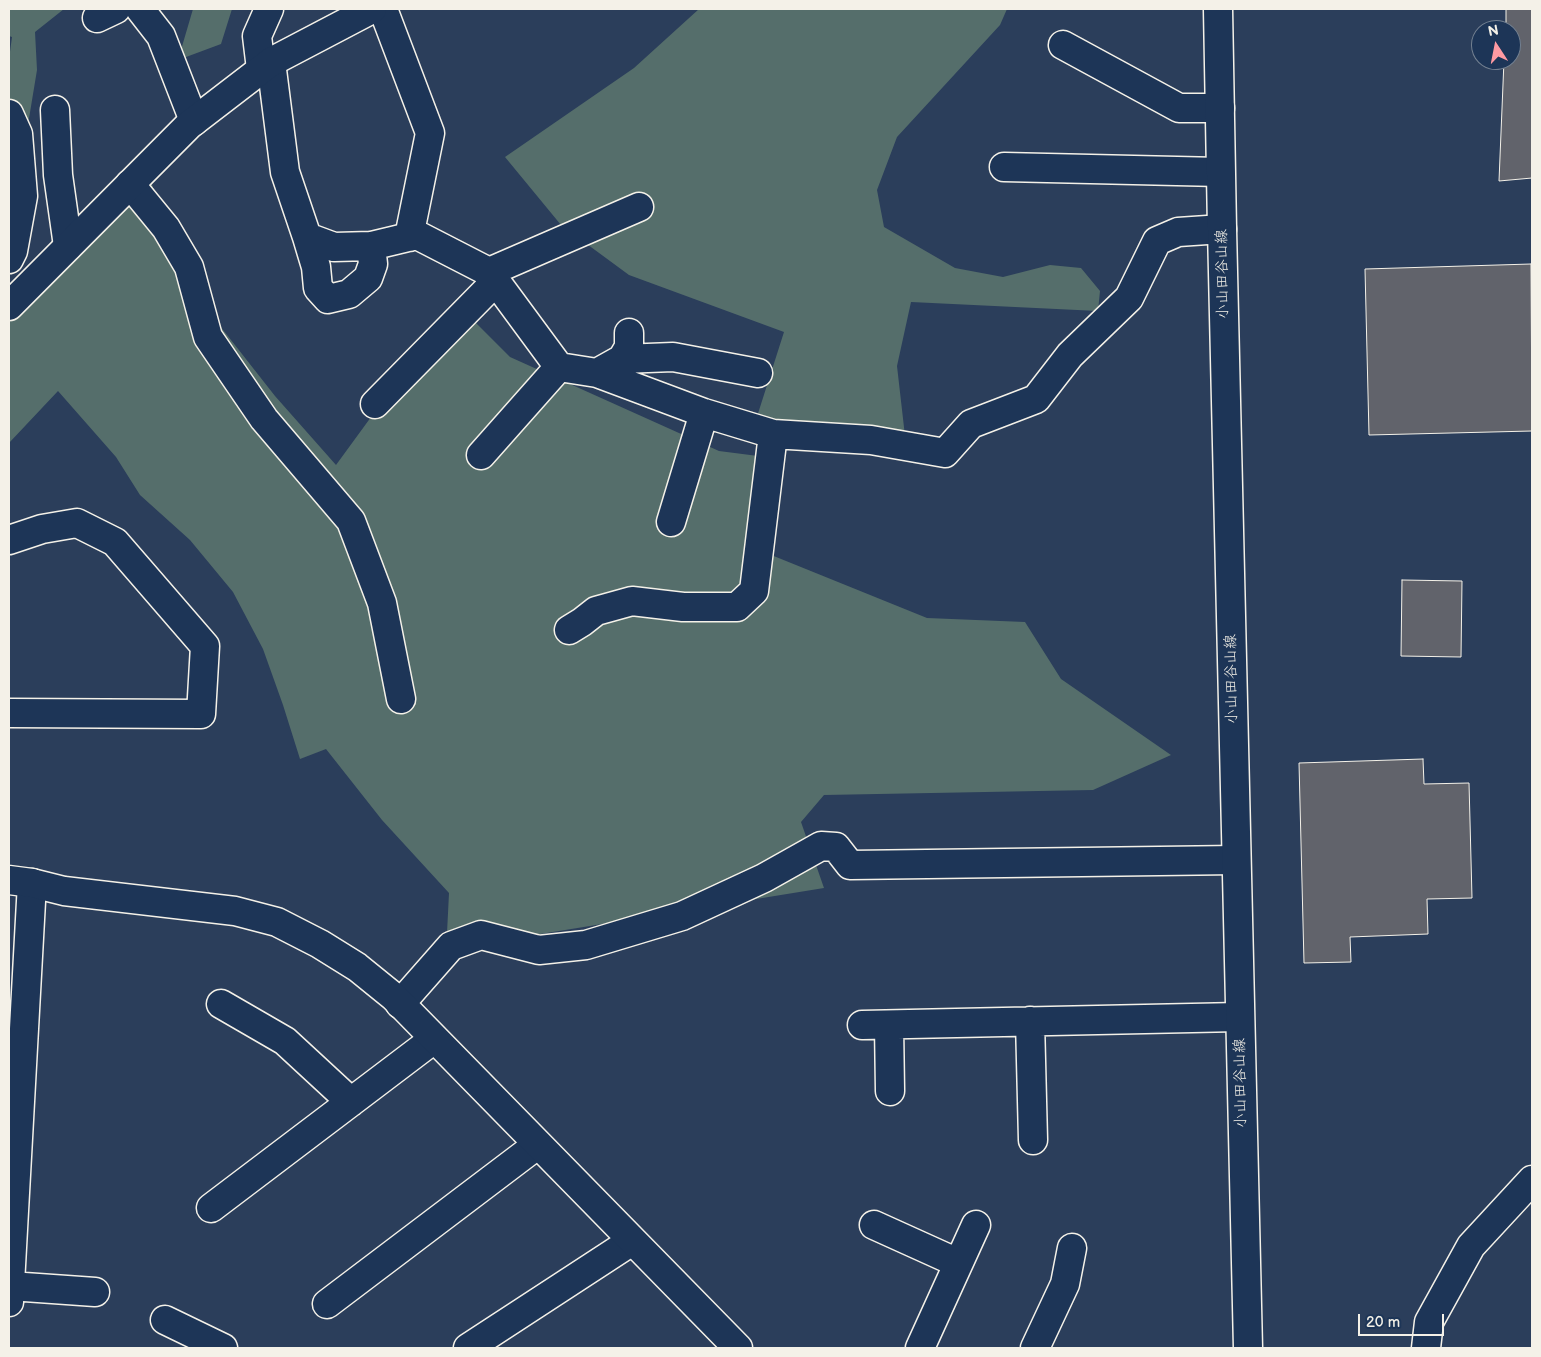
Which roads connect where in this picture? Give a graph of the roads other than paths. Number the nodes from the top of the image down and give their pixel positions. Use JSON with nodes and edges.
{"nodes":[{"id":1,"x":140,"y":9,"type":"edge"},
{"id":2,"x":269,"y":9,"type":"edge"},
{"id":3,"x":372,"y":9,"type":"edge"},
{"id":4,"x":382,"y":9,"type":"edge"},
{"id":5,"x":1218,"y":9,"type":"edge"},
{"id":6,"x":1063,"y":45,"type":"dead end"},
{"id":7,"x":266,"y":65,"type":"junction"},
{"id":8,"x":1220,"y":108,"type":"junction"},
{"id":9,"x":56,"y":110,"type":"dead end"},
{"id":10,"x":9,"y":114,"type":"edge"},
{"id":11,"x":194,"y":121,"type":"junction"},
{"id":12,"x":1004,"y":167,"type":"dead end"},
{"id":13,"x":1220,"y":172,"type":"junction"},
{"id":14,"x":130,"y":184,"type":"junction"},
{"id":15,"x":639,"y":207,"type":"dead end"},
{"id":16,"x":1222,"y":229,"type":"junction"},
{"id":17,"x":306,"y":237,"type":"junction"},
{"id":18,"x":409,"y":237,"type":"junction"},
{"id":19,"x":68,"y":246,"type":"junction"},
{"id":20,"x":371,"y":246,"type":"junction"},
{"id":21,"x":9,"y":259,"type":"edge"},
{"id":22,"x":492,"y":277,"type":"junction"},
{"id":23,"x":9,"y":306,"type":"edge"},
{"id":24,"x":559,"y":367,"type":"junction"},
{"id":25,"x":597,"y":373,"type":"junction"},
{"id":26,"x":758,"y":373,"type":"dead end"},
{"id":27,"x":375,"y":404,"type":"dead end"},
{"id":28,"x":704,"y":413,"type":"junction"},
{"id":29,"x":773,"y":434,"type":"junction"},
{"id":30,"x":481,"y":455,"type":"dead end"},
{"id":31,"x":671,"y":522,"type":"dead end"},
{"id":32,"x":9,"y":540,"type":"edge"},
{"id":33,"x":569,"y":630,"type":"dead end"},
{"id":34,"x":401,"y":699,"type":"dead end"},
{"id":35,"x":9,"y":713,"type":"edge"},
{"id":36,"x":1236,"y":860,"type":"junction"},
{"id":37,"x":20,"y":882,"type":"edge"},
{"id":38,"x":221,"y":1004,"type":"dead end"},
{"id":39,"x":400,"y":1004,"type":"junction"},
{"id":40,"x":1239,"y":1017,"type":"junction"},
{"id":41,"x":1030,"y":1021,"type":"junction"},
{"id":42,"x":889,"y":1024,"type":"junction"},
{"id":43,"x":862,"y":1025,"type":"dead end"},
{"id":44,"x":434,"y":1039,"type":"junction"},
{"id":45,"x":890,"y":1090,"type":"dead end"},
{"id":46,"x":351,"y":1102,"type":"junction"},
{"id":47,"x":1033,"y":1140,"type":"dead end"},
{"id":48,"x":537,"y":1145,"type":"junction"},
{"id":49,"x":1532,"y":1180,"type":"edge"},
{"id":50,"x":210,"y":1208,"type":"dead end"},
{"id":51,"x":874,"y":1225,"type":"dead end"},
{"id":52,"x":976,"y":1225,"type":"dead end"},
{"id":53,"x":632,"y":1241,"type":"junction"},
{"id":54,"x":1072,"y":1248,"type":"dead end"},
{"id":55,"x":958,"y":1263,"type":"junction"},
{"id":56,"x":95,"y":1292,"type":"dead end"},
{"id":57,"x":9,"y":1294,"type":"edge"},
{"id":58,"x":326,"y":1304,"type":"dead end"},
{"id":59,"x":165,"y":1320,"type":"dead end"},
{"id":60,"x":223,"y":1348,"type":"edge"},
{"id":61,"x":468,"y":1348,"type":"edge"},
{"id":62,"x":738,"y":1348,"type":"edge"},
{"id":63,"x":920,"y":1348,"type":"edge"},
{"id":64,"x":1035,"y":1348,"type":"edge"},
{"id":65,"x":1248,"y":1348,"type":"edge"},
{"id":66,"x":1426,"y":1348,"type":"edge"}],
"edges":[{"from":1,"to":11,"type":"street"},
{"from":2,"to":7,"type":"street"},
{"from":3,"to":7,"type":"street"},
{"from":4,"to":18,"type":"street"},
{"from":5,"to":8,"type":"street","name":"小山田谷山線"},
{"from":6,"to":8,"type":"street"},
{"from":7,"to":11,"type":"street"},
{"from":7,"to":17,"type":"street"},
{"from":8,"to":13,"type":"street","name":"小山田谷山線"},
{"from":9,"to":19,"type":"street"},
{"from":10,"to":21,"type":"street"},
{"from":11,"to":14,"type":"street"},
{"from":12,"to":13,"type":"street"},
{"from":13,"to":16,"type":"street","name":"小山田谷山線"},
{"from":14,"to":19,"type":"street"},
{"from":14,"to":34,"type":"street"},
{"from":15,"to":22,"type":"street"},
{"from":16,"to":29,"type":"street"},
{"from":16,"to":36,"type":"street","name":"小山田谷山線"},
{"from":17,"to":20,"type":"street"},
{"from":17,"to":20,"type":"street"},
{"from":18,"to":20,"type":"street"},
{"from":18,"to":22,"type":"street"},
{"from":19,"to":23,"type":"street"},
{"from":22,"to":24,"type":"street"},
{"from":22,"to":27,"type":"street"},
{"from":24,"to":25,"type":"street"},
{"from":24,"to":30,"type":"street"},
{"from":25,"to":26,"type":"street"},
{"from":25,"to":28,"type":"street"},
{"from":28,"to":29,"type":"street"},
{"from":28,"to":31,"type":"street"},
{"from":29,"to":33,"type":"street"},
{"from":32,"to":35,"type":"street"},
{"from":36,"to":39,"type":"street"},
{"from":36,"to":40,"type":"street","name":"小山田谷山線"},
{"from":37,"to":39,"type":"street"},
{"from":37,"to":57,"type":"street"},
{"from":38,"to":46,"type":"street"},
{"from":39,"to":44,"type":"street"},
{"from":40,"to":41,"type":"street"},
{"from":40,"to":65,"type":"street","name":"小山田谷山線"},
{"from":41,"to":42,"type":"street"},
{"from":41,"to":47,"type":"street"},
{"from":42,"to":43,"type":"street"},
{"from":42,"to":45,"type":"street"},
{"from":44,"to":46,"type":"street"},
{"from":44,"to":48,"type":"street"},
{"from":46,"to":50,"type":"street"},
{"from":48,"to":53,"type":"street"},
{"from":48,"to":58,"type":"street"},
{"from":49,"to":66,"type":"street"},
{"from":51,"to":55,"type":"street"},
{"from":52,"to":55,"type":"street"},
{"from":53,"to":61,"type":"street"},
{"from":53,"to":62,"type":"street"},
{"from":54,"to":64,"type":"street"},
{"from":55,"to":63,"type":"street"},
{"from":56,"to":57,"type":"street"},
{"from":59,"to":60,"type":"street"}]}
